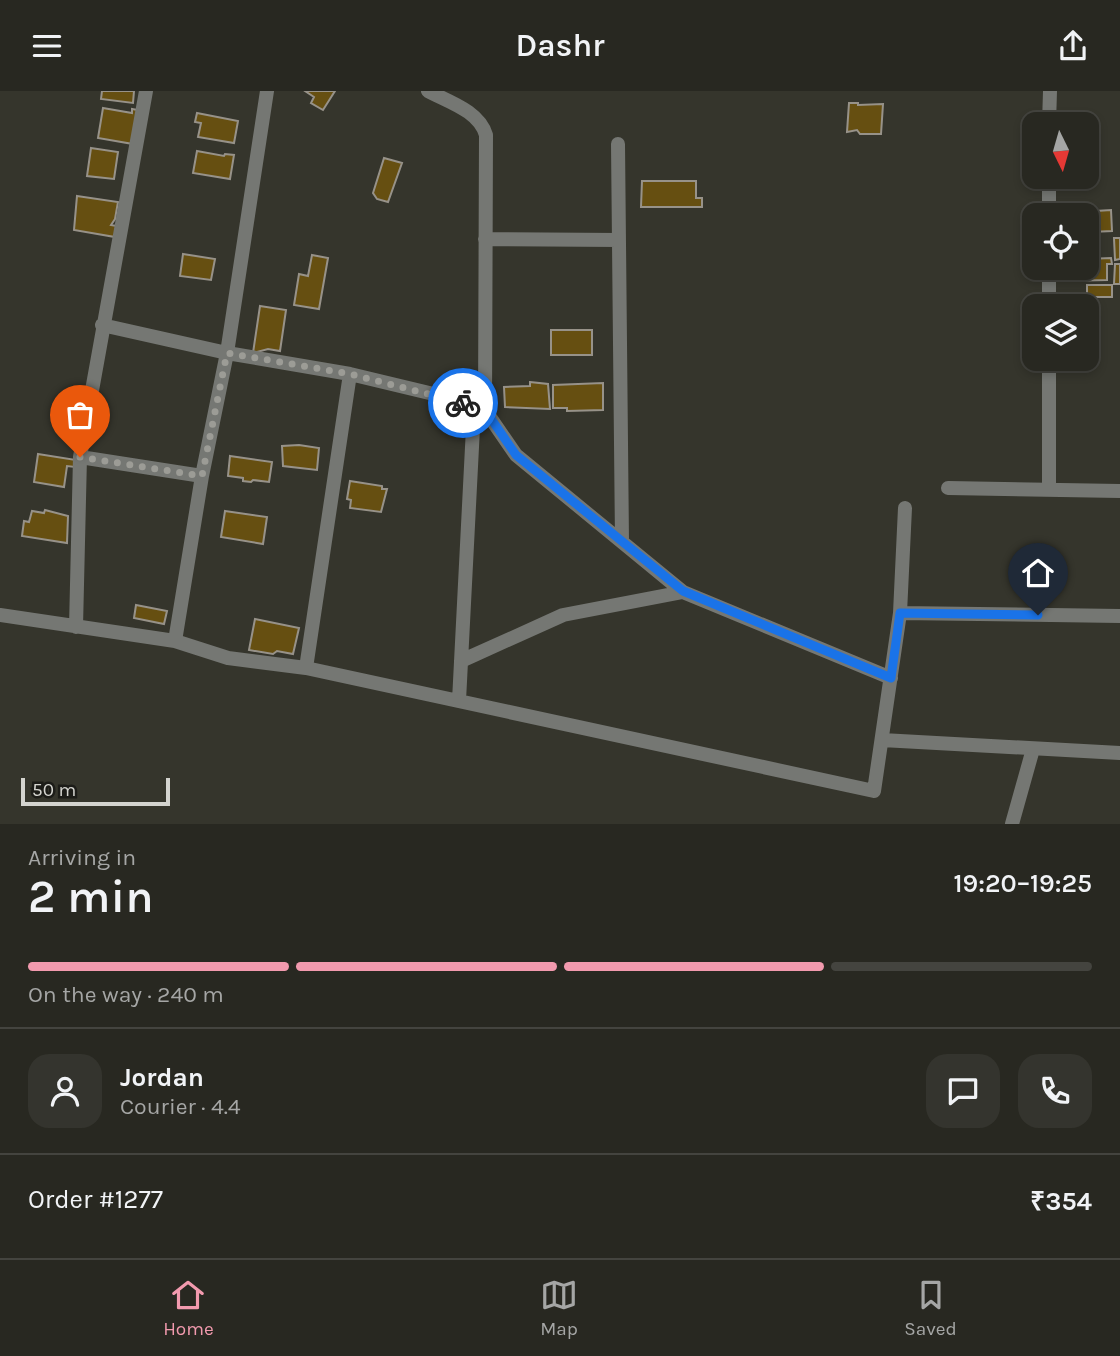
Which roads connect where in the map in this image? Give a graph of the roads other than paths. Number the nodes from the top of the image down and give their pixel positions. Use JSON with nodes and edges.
{"nodes":[{"id":1,"x":146,"y":91,"type":"edge"},
{"id":2,"x":267,"y":91,"type":"edge"},
{"id":3,"x":428,"y":91,"type":"edge"},
{"id":4,"x":1049,"y":91,"type":"edge"},
{"id":5,"x":1049,"y":112,"type":"edge"},
{"id":6,"x":618,"y":144,"type":"dead end"},
{"id":7,"x":485,"y":239,"type":"junction"},
{"id":8,"x":619,"y":240,"type":"junction"},
{"id":9,"x":102,"y":325,"type":"junction"},
{"id":10,"x":227,"y":353,"type":"junction"},
{"id":11,"x":1049,"y":371,"type":"edge"},
{"id":12,"x":350,"y":374,"type":"junction"},
{"id":13,"x":479,"y":409,"type":"junction"},
{"id":14,"x":80,"y":457,"type":"junction"},
{"id":15,"x":202,"y":476,"type":"junction"},
{"id":16,"x":948,"y":488,"type":"dead end"},
{"id":17,"x":1049,"y":489,"type":"junction"},
{"id":18,"x":1120,"y":491,"type":"edge"},
{"id":19,"x":905,"y":508,"type":"dead end"},
{"id":20,"x":622,"y":542,"type":"junction"},
{"id":21,"x":683,"y":591,"type":"junction"},
{"id":22,"x":900,"y":613,"type":"junction"},
{"id":23,"x":0,"y":615,"type":"edge"},
{"id":24,"x":1120,"y":616,"type":"edge"},
{"id":25,"x":76,"y":628,"type":"junction"},
{"id":26,"x":176,"y":641,"type":"junction"},
{"id":27,"x":461,"y":661,"type":"junction"},
{"id":28,"x":306,"y":668,"type":"junction"},
{"id":29,"x":891,"y":678,"type":"junction"},
{"id":30,"x":460,"y":701,"type":"junction"},
{"id":31,"x":882,"y":740,"type":"junction"},
{"id":32,"x":1033,"y":749,"type":"junction"},
{"id":33,"x":1120,"y":753,"type":"edge"},
{"id":34,"x":1012,"y":824,"type":"edge"}],
"edges":[{"from":1,"to":9,"type":"street"},
{"from":2,"to":10,"type":"street"},
{"from":3,"to":7,"type":"street"},
{"from":4,"to":5,"type":"street"},
{"from":6,"to":8,"type":"street"},
{"from":7,"to":8,"type":"street"},
{"from":7,"to":13,"type":"street"},
{"from":8,"to":20,"type":"street"},
{"from":9,"to":10,"type":"street"},
{"from":9,"to":14,"type":"street"},
{"from":10,"to":12,"type":"street"},
{"from":10,"to":15,"type":"street"},
{"from":11,"to":17,"type":"street"},
{"from":12,"to":13,"type":"street"},
{"from":12,"to":28,"type":"street"},
{"from":13,"to":20,"type":"street"},
{"from":13,"to":27,"type":"street"},
{"from":14,"to":15,"type":"street"},
{"from":14,"to":25,"type":"street"},
{"from":15,"to":26,"type":"street"},
{"from":16,"to":17,"type":"street"},
{"from":17,"to":18,"type":"street"},
{"from":19,"to":22,"type":"street"},
{"from":20,"to":21,"type":"street"},
{"from":21,"to":27,"type":"street"},
{"from":21,"to":29,"type":"street"},
{"from":22,"to":24,"type":"street"},
{"from":22,"to":29,"type":"street"},
{"from":23,"to":25,"type":"street"},
{"from":25,"to":26,"type":"street"},
{"from":26,"to":28,"type":"street"},
{"from":27,"to":30,"type":"street"},
{"from":28,"to":30,"type":"street"},
{"from":29,"to":31,"type":"street"},
{"from":30,"to":31,"type":"street"},
{"from":31,"to":32,"type":"street"},
{"from":32,"to":33,"type":"street"},
{"from":32,"to":34,"type":"street"}]}
